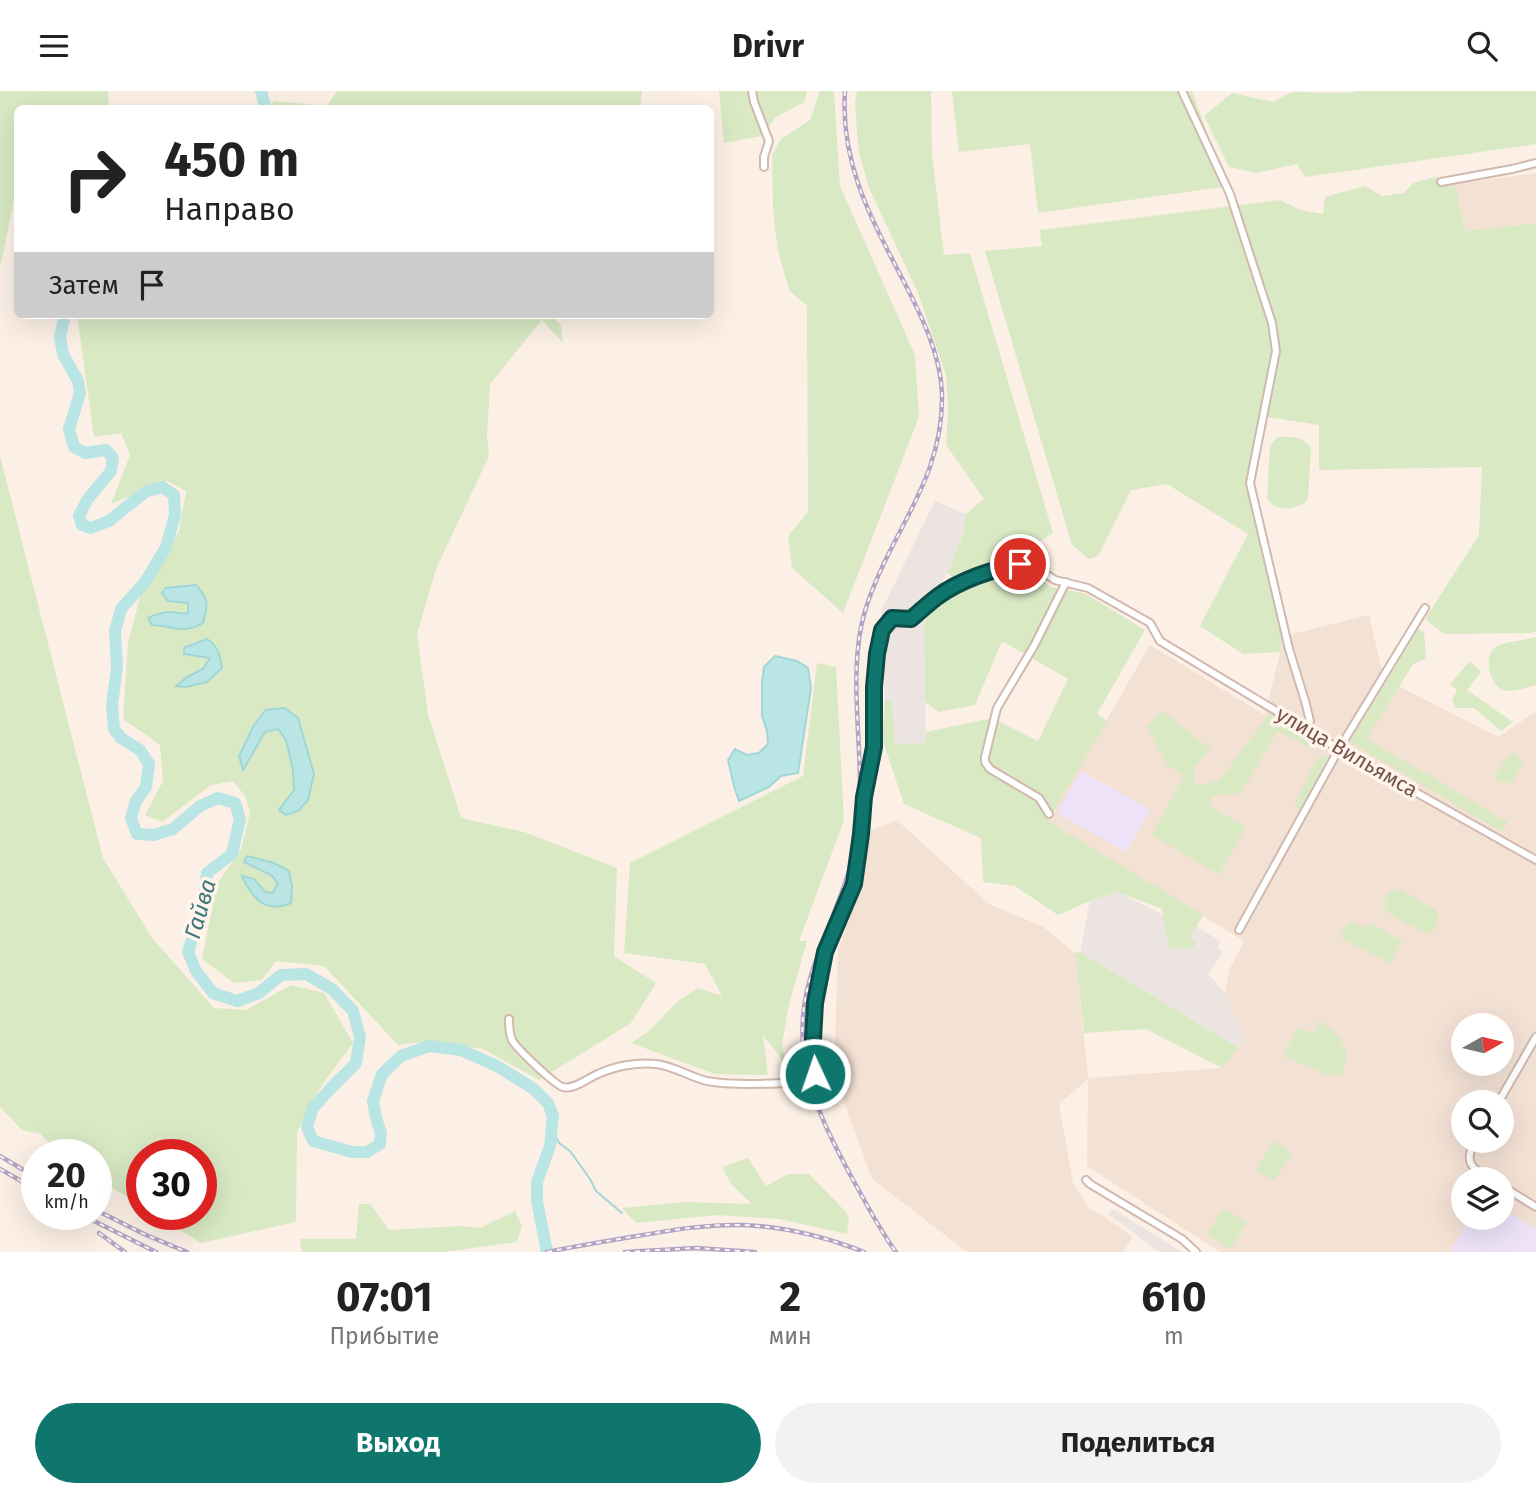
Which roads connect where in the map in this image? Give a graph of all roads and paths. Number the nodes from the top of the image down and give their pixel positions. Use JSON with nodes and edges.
{"nodes":[{"id":1,"x":751,"y":91,"type":"edge"},
{"id":2,"x":1181,"y":91,"type":"edge"},
{"id":3,"x":1536,"y":163,"type":"edge"},
{"id":4,"x":764,"y":167,"type":"dead end"},
{"id":5,"x":1441,"y":182,"type":"dead end"},
{"id":6,"x":1066,"y":582,"type":"junction"},
{"id":7,"x":1425,"y":608,"type":"dead end"},
{"id":8,"x":1305,"y":728,"type":"junction"},
{"id":9,"x":1339,"y":749,"type":"junction"},
{"id":10,"x":1049,"y":814,"type":"dead end"},
{"id":11,"x":1536,"y":860,"type":"edge"},
{"id":12,"x":1239,"y":930,"type":"dead end"},
{"id":13,"x":509,"y":1019,"type":"dead end"},
{"id":14,"x":1536,"y":1037,"type":"edge"},
{"id":15,"x":1505,"y":1090,"type":"edge"},
{"id":16,"x":1086,"y":1180,"type":"dead end"},
{"id":17,"x":1514,"y":1193,"type":"edge"},
{"id":18,"x":1536,"y":1207,"type":"edge"},
{"id":19,"x":1196,"y":1252,"type":"edge"}],
"edges":[{"from":1,"to":4,"type":"street"},
{"from":2,"to":8,"type":"street"},
{"from":3,"to":5,"type":"street"},
{"from":6,"to":8,"type":"street","name":"улица Вильямса"},
{"from":6,"to":10,"type":"street"},
{"from":6,"to":13,"type":"street","name":"улица Вильямса"},
{"from":7,"to":9,"type":"street"},
{"from":8,"to":9,"type":"street","name":"улица Вильямса"},
{"from":9,"to":11,"type":"street","name":"улица Вильямса"},
{"from":9,"to":12,"type":"street"},
{"from":14,"to":15,"type":"street"},
{"from":16,"to":19,"type":"street"},
{"from":17,"to":18,"type":"street"}]}
